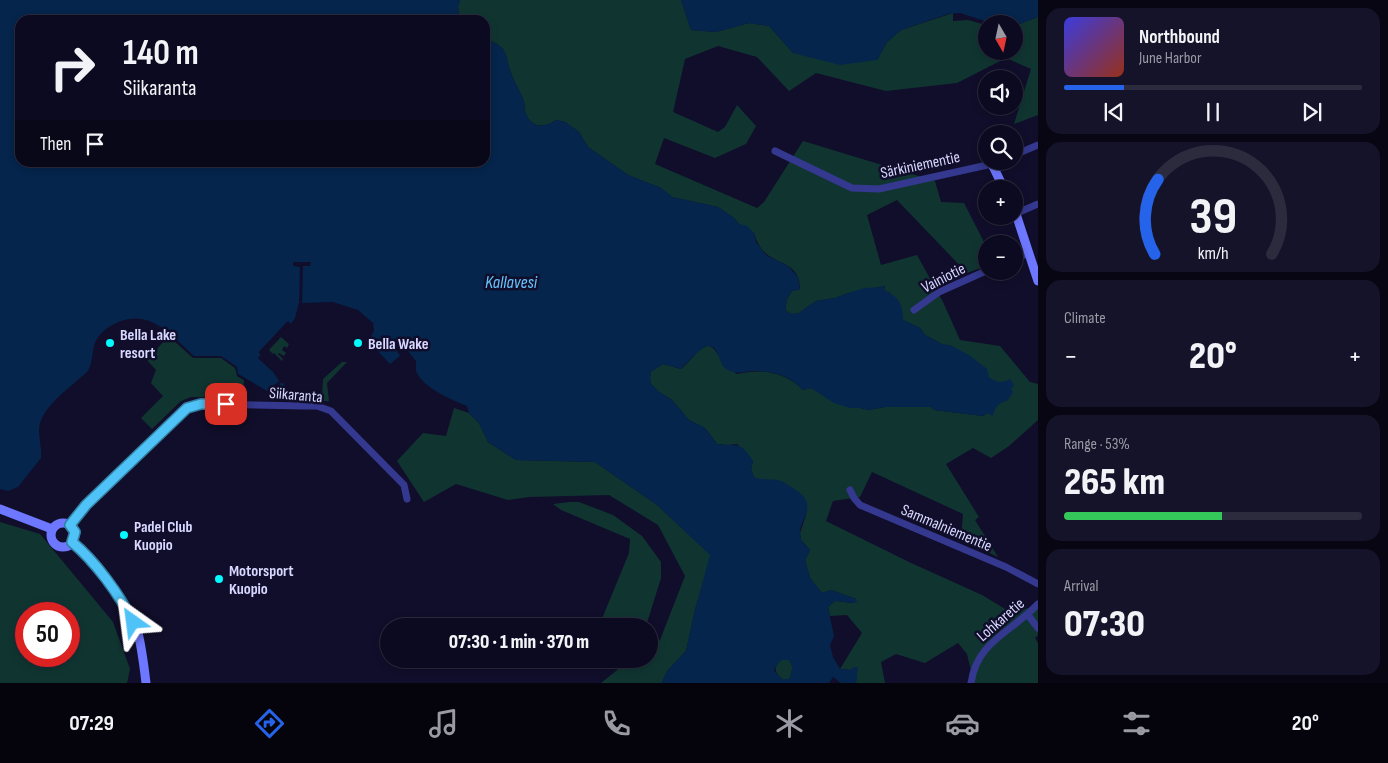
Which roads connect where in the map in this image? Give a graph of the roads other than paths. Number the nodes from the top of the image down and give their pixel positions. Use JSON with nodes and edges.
{"nodes":[{"id":1,"x":1038,"y":146,"type":"edge"},
{"id":2,"x":775,"y":152,"type":"dead end"},
{"id":3,"x":1023,"y":152,"type":"edge"},
{"id":4,"x":978,"y":167,"type":"edge"},
{"id":5,"x":1038,"y":204,"type":"edge"},
{"id":6,"x":1023,"y":209,"type":"edge"},
{"id":7,"x":1020,"y":225,"type":"edge"},
{"id":8,"x":1029,"y":253,"type":"junction"},
{"id":9,"x":1023,"y":255,"type":"edge"},
{"id":10,"x":1035,"y":265,"type":"edge"},
{"id":11,"x":978,"y":275,"type":"edge"},
{"id":12,"x":1038,"y":281,"type":"edge"},
{"id":13,"x":914,"y":310,"type":"dead end"},
{"id":14,"x":850,"y":490,"type":"dead end"},
{"id":15,"x":407,"y":499,"type":"dead end"},
{"id":16,"x":0,"y":508,"type":"edge"},
{"id":17,"x":70,"y":525,"type":"junction"},
{"id":18,"x":52,"y":529,"type":"junction"},
{"id":19,"x":72,"y":542,"type":"junction"},
{"id":20,"x":1038,"y":584,"type":"edge"},
{"id":21,"x":1038,"y":604,"type":"edge"},
{"id":22,"x":1028,"y":615,"type":"junction"},
{"id":23,"x":1038,"y":628,"type":"edge"},
{"id":24,"x":146,"y":683,"type":"edge"},
{"id":25,"x":971,"y":683,"type":"edge"}],
"edges":[{"from":1,"to":3,"type":"street"},
{"from":2,"to":4,"type":"street","name":"Särkiniementie"},
{"from":5,"to":6,"type":"street"},
{"from":7,"to":8,"type":"main road"},
{"from":8,"to":9,"type":"street"},
{"from":8,"to":10,"type":"main road"},
{"from":10,"to":12,"type":"main road"},
{"from":11,"to":13,"type":"street","name":"Vainiotie"},
{"from":14,"to":20,"type":"street","name":"Sammalniementie"},
{"from":15,"to":17,"type":"street","name":"Siikaranta"},
{"from":16,"to":18,"type":"main road"},
{"from":17,"to":18,"type":"main road"},
{"from":17,"to":19,"type":"main road"},
{"from":18,"to":19,"type":"main road"},
{"from":19,"to":24,"type":"main road"},
{"from":21,"to":22,"type":"street","name":"Lohkaretie"},
{"from":22,"to":23,"type":"street"},
{"from":22,"to":25,"type":"street","name":"Lohkaretie"}]}
